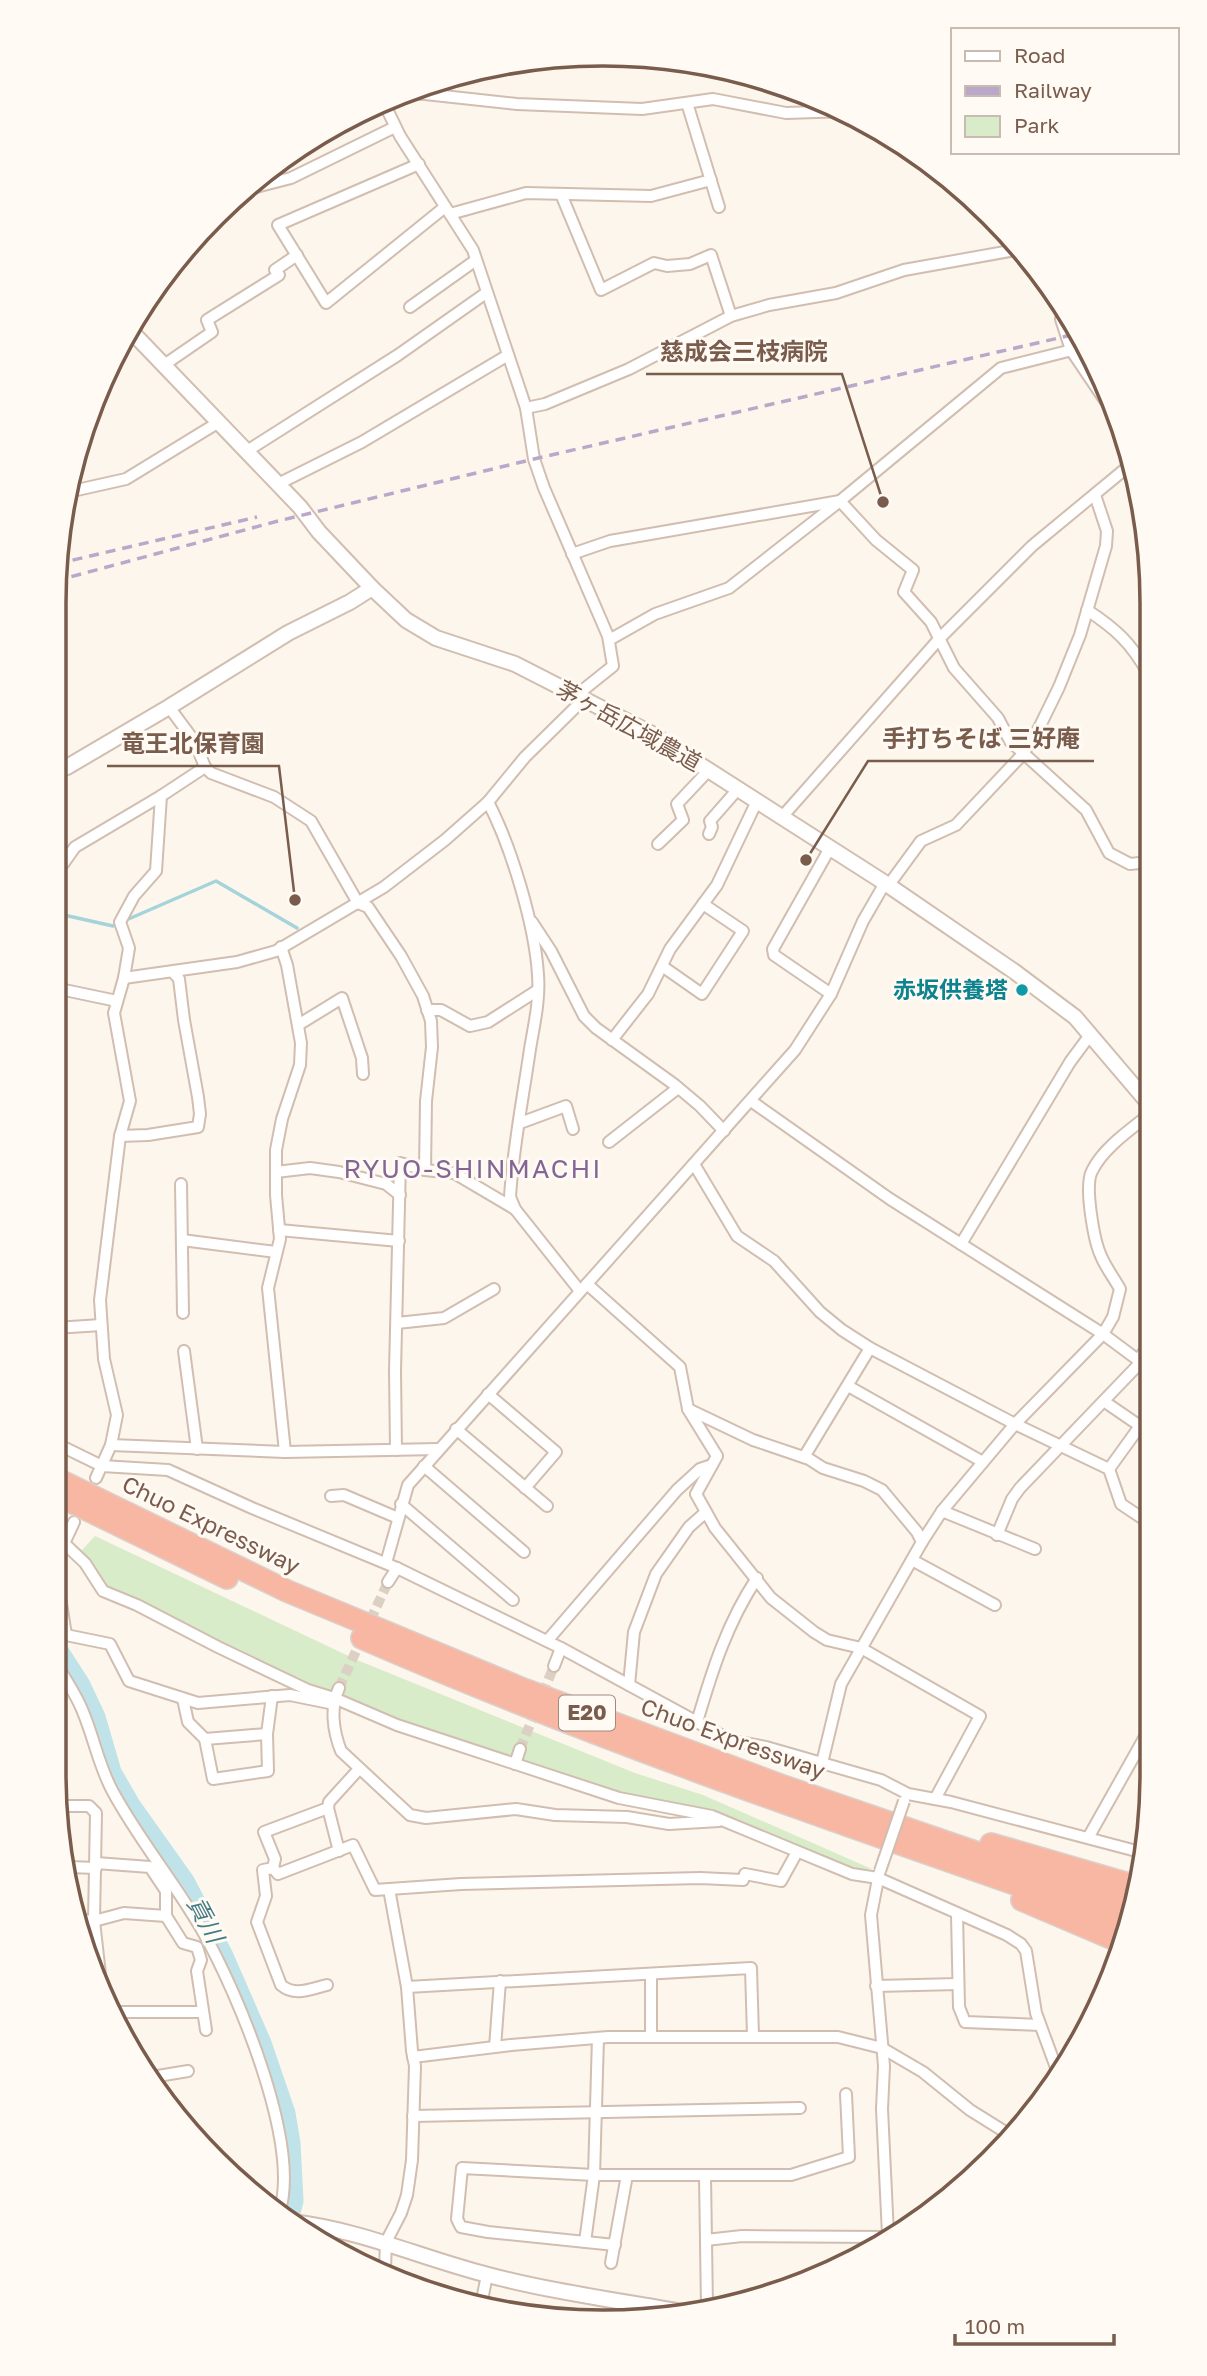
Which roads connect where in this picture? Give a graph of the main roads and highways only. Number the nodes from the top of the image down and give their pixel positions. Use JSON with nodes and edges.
{"nodes":[{"id":1,"x":66,"y":1483,"type":"edge"},
{"id":2,"x":66,"y":1499,"type":"edge"},
{"id":3,"x":780,"y":1785,"type":"junction"},
{"id":4,"x":824,"y":1818,"type":"junction"},
{"id":5,"x":1128,"y":1884,"type":"edge"},
{"id":6,"x":1124,"y":1903,"type":"edge"},
{"id":7,"x":1119,"y":1920,"type":"edge"},
{"id":8,"x":1114,"y":1939,"type":"edge"}],
"edges":[{"from":1,"to":3,"type":"highway","name":"Chuo Expressway","number":"E20"},
{"from":2,"to":4,"type":"highway","name":"Chuo Expressway","number":"E20"},
{"from":3,"to":5,"type":"highway"},
{"from":3,"to":6,"type":"highway","name":"Chuo Expressway","number":"E20"},
{"from":4,"to":7,"type":"highway","name":"Chuo Expressway","number":"E20"},
{"from":4,"to":8,"type":"highway"}]}
